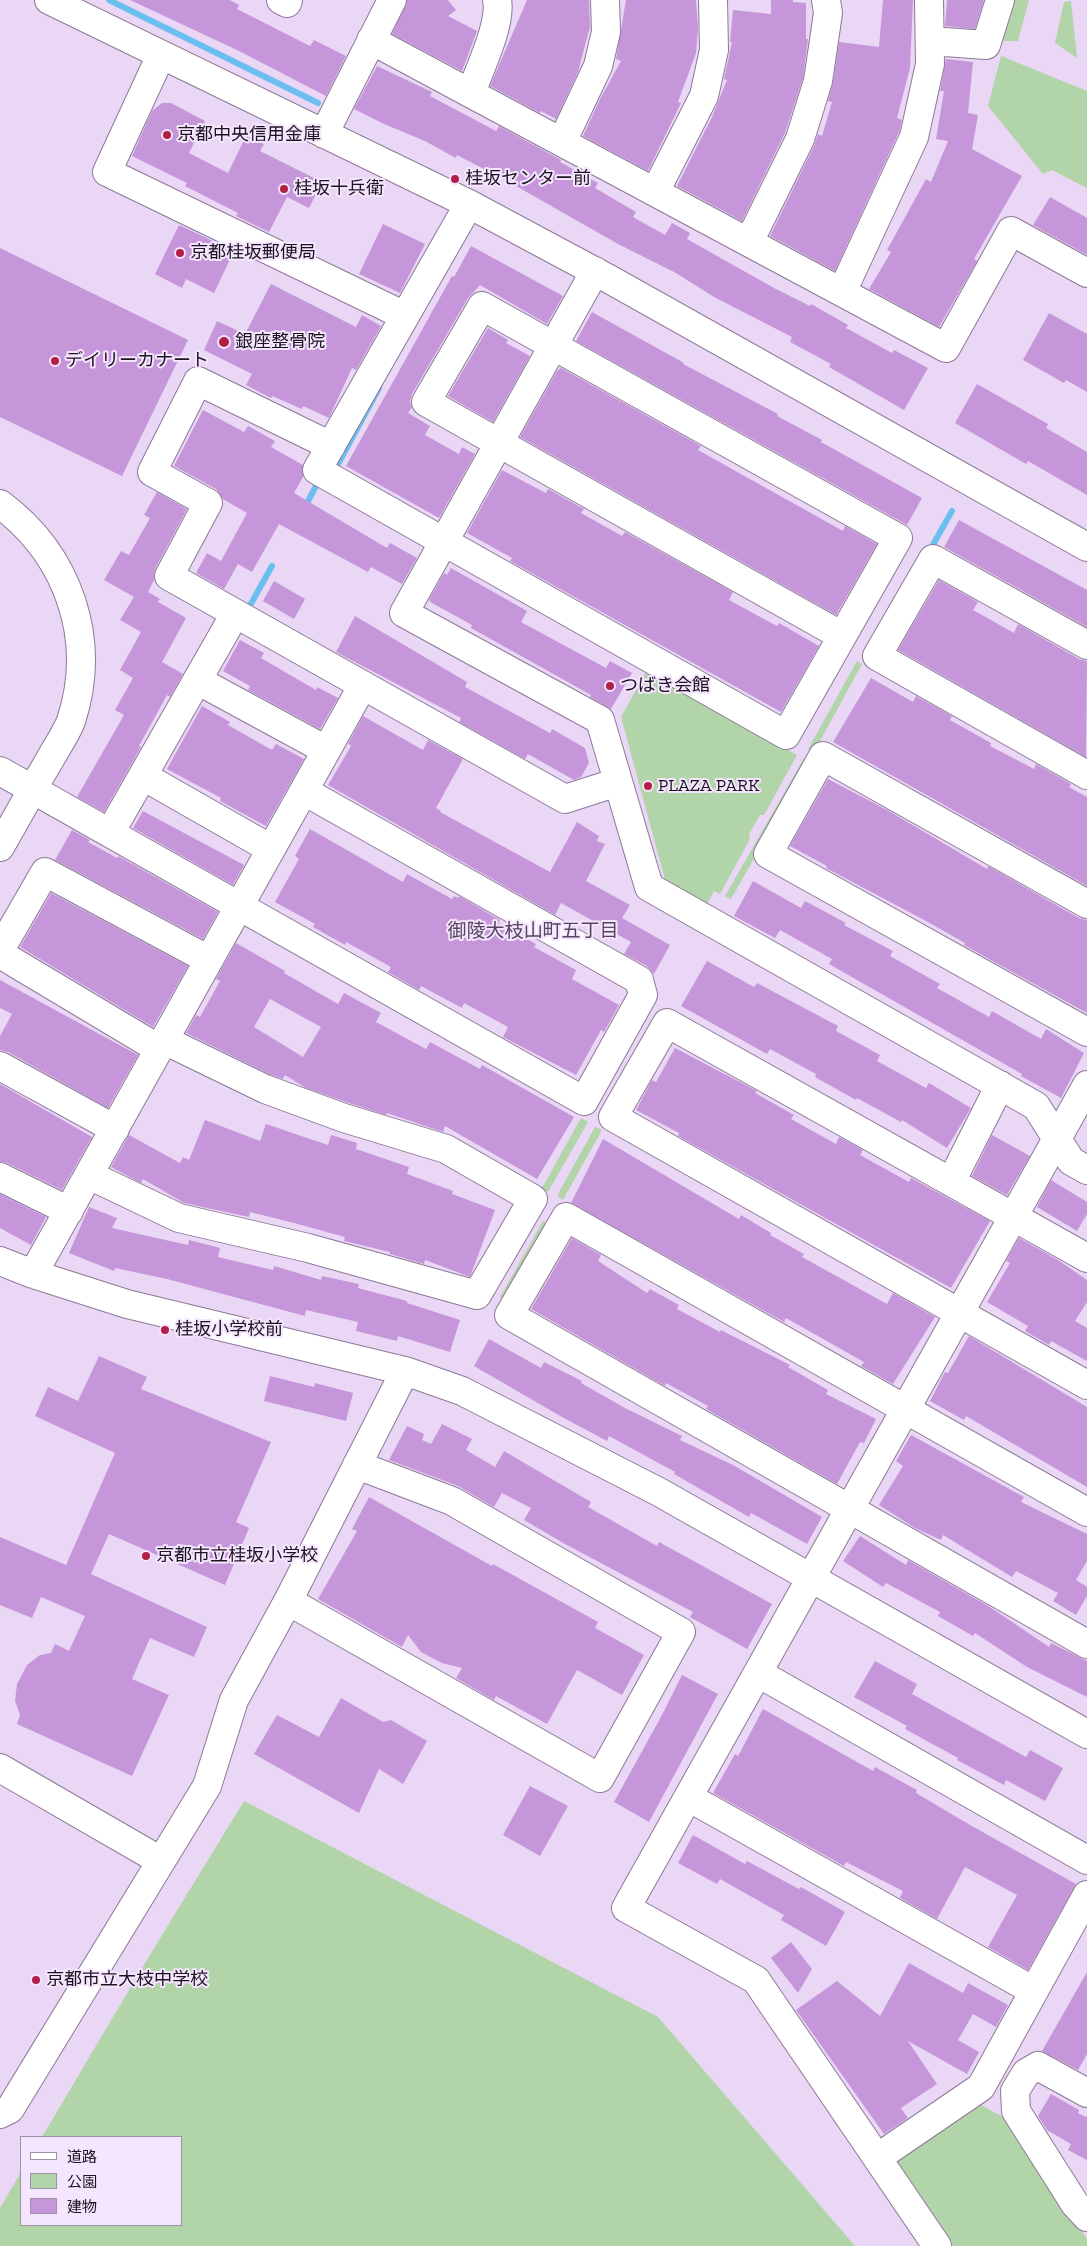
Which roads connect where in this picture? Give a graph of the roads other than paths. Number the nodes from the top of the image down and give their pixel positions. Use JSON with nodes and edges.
{"nodes":[{"id":1,"x":48,"y":0,"type":"edge"},
{"id":2,"x":281,"y":0,"type":"edge"},
{"id":3,"x":288,"y":0,"type":"edge"},
{"id":4,"x":392,"y":0,"type":"edge"},
{"id":5,"x":497,"y":0,"type":"edge"},
{"id":6,"x":604,"y":0,"type":"edge"},
{"id":7,"x":713,"y":0,"type":"edge"},
{"id":8,"x":826,"y":0,"type":"edge"},
{"id":9,"x":929,"y":0,"type":"edge"},
{"id":10,"x":1000,"y":0,"type":"edge"},
{"id":11,"x":371,"y":40,"type":"junction"},
{"id":12,"x":931,"y":41,"type":"junction"},
{"id":13,"x":161,"y":55,"type":"junction"},
{"id":14,"x":471,"y":94,"type":"junction"},
{"id":15,"x":324,"y":134,"type":"junction"},
{"id":16,"x":562,"y":142,"type":"junction"},
{"id":17,"x":655,"y":192,"type":"junction"},
{"id":18,"x":469,"y":204,"type":"junction"},
{"id":19,"x":749,"y":242,"type":"junction"},
{"id":20,"x":595,"y":271,"type":"junction"},
{"id":21,"x":1087,"y":273,"type":"edge"},
{"id":22,"x":842,"y":292,"type":"junction"},
{"id":23,"x":405,"y":316,"type":"junction"},
{"id":24,"x":553,"y":346,"type":"junction"},
{"id":25,"x":499,"y":443,"type":"junction"},
{"id":26,"x":331,"y":446,"type":"junction"},
{"id":27,"x":0,"y":504,"type":"edge"},
{"id":28,"x":444,"y":542,"type":"junction"},
{"id":29,"x":1087,"y":548,"type":"edge"},
{"id":30,"x":235,"y":614,"type":"junction"},
{"id":31,"x":842,"y":636,"type":"junction"},
{"id":32,"x":1087,"y":645,"type":"edge"},
{"id":33,"x":198,"y":680,"type":"junction"},
{"id":34,"x":363,"y":685,"type":"junction"},
{"id":35,"x":326,"y":750,"type":"junction"},
{"id":36,"x":0,"y":771,"type":"edge"},
{"id":37,"x":1087,"y":775,"type":"edge"},
{"id":38,"x":143,"y":776,"type":"junction"},
{"id":39,"x":618,"y":782,"type":"junction"},
{"id":40,"x":32,"y":790,"type":"junction"},
{"id":41,"x":304,"y":791,"type":"junction"},
{"id":42,"x":110,"y":833,"type":"junction"},
{"id":43,"x":0,"y":848,"type":"edge"},
{"id":44,"x":271,"y":850,"type":"junction"},
{"id":45,"x":1087,"y":904,"type":"edge"},
{"id":46,"x":240,"y":906,"type":"junction"},
{"id":47,"x":0,"y":952,"type":"edge"},
{"id":48,"x":209,"y":960,"type":"junction"},
{"id":49,"x":1087,"y":1032,"type":"edge"},
{"id":50,"x":162,"y":1045,"type":"junction"},
{"id":51,"x":0,"y":1066,"type":"edge"},
{"id":52,"x":1087,"y":1085,"type":"edge"},
{"id":53,"x":1000,"y":1086,"type":"junction"},
{"id":54,"x":115,"y":1129,"type":"junction"},
{"id":55,"x":1056,"y":1139,"type":"junction"},
{"id":56,"x":1087,"y":1170,"type":"edge"},
{"id":57,"x":89,"y":1175,"type":"junction"},
{"id":58,"x":0,"y":1177,"type":"edge"},
{"id":59,"x":951,"y":1182,"type":"junction"},
{"id":60,"x":69,"y":1211,"type":"junction"},
{"id":61,"x":1013,"y":1217,"type":"junction"},
{"id":62,"x":1087,"y":1258,"type":"edge"},
{"id":63,"x":0,"y":1260,"type":"edge"},
{"id":64,"x":33,"y":1274,"type":"junction"},
{"id":65,"x":959,"y":1313,"type":"junction"},
{"id":66,"x":405,"y":1371,"type":"junction"},
{"id":67,"x":1087,"y":1385,"type":"edge"},
{"id":68,"x":905,"y":1409,"type":"junction"},
{"id":69,"x":357,"y":1465,"type":"junction"},
{"id":70,"x":849,"y":1509,"type":"junction"},
{"id":71,"x":1087,"y":1512,"type":"edge"},
{"id":72,"x":811,"y":1578,"type":"junction"},
{"id":73,"x":288,"y":1601,"type":"junction"},
{"id":74,"x":1087,"y":1644,"type":"edge"},
{"id":75,"x":758,"y":1673,"type":"junction"},
{"id":76,"x":1087,"y":1734,"type":"edge"},
{"id":77,"x":0,"y":1768,"type":"edge"},
{"id":78,"x":688,"y":1797,"type":"junction"},
{"id":79,"x":1087,"y":1860,"type":"edge"},
{"id":80,"x":162,"y":1861,"type":"junction"},
{"id":81,"x":1087,"y":1895,"type":"edge"},
{"id":82,"x":1034,"y":1991,"type":"junction"},
{"id":83,"x":1087,"y":2093,"type":"edge"},
{"id":84,"x":0,"y":2114,"type":"edge"},
{"id":85,"x":876,"y":2158,"type":"junction"},
{"id":86,"x":1087,"y":2217,"type":"edge"},
{"id":87,"x":936,"y":2246,"type":"edge"}],
"edges":[{"from":1,"to":13,"type":"street"},
{"from":2,"to":3,"type":"street"},
{"from":4,"to":11,"type":"street"},
{"from":5,"to":14,"type":"street"},
{"from":6,"to":16,"type":"street"},
{"from":7,"to":17,"type":"street"},
{"from":8,"to":19,"type":"street"},
{"from":9,"to":12,"type":"street"},
{"from":10,"to":12,"type":"street"},
{"from":11,"to":14,"type":"street"},
{"from":11,"to":15,"type":"street"},
{"from":12,"to":22,"type":"street"},
{"from":13,"to":15,"type":"street"},
{"from":13,"to":23,"type":"street"},
{"from":14,"to":16,"type":"street"},
{"from":15,"to":18,"type":"street"},
{"from":16,"to":17,"type":"street"},
{"from":17,"to":19,"type":"street"},
{"from":18,"to":20,"type":"street"},
{"from":18,"to":23,"type":"street"},
{"from":19,"to":22,"type":"street"},
{"from":20,"to":24,"type":"street"},
{"from":20,"to":29,"type":"street"},
{"from":21,"to":22,"type":"street"},
{"from":23,"to":26,"type":"street"},
{"from":24,"to":25,"type":"street"},
{"from":24,"to":25,"type":"street"},
{"from":24,"to":31,"type":"street"},
{"from":25,"to":28,"type":"street"},
{"from":25,"to":31,"type":"street"},
{"from":26,"to":28,"type":"street"},
{"from":26,"to":30,"type":"street"},
{"from":27,"to":40,"type":"street"},
{"from":28,"to":31,"type":"street"},
{"from":28,"to":39,"type":"street"},
{"from":30,"to":33,"type":"street"},
{"from":30,"to":34,"type":"street"},
{"from":32,"to":37,"type":"street"},
{"from":33,"to":35,"type":"street"},
{"from":33,"to":38,"type":"street"},
{"from":34,"to":35,"type":"street"},
{"from":34,"to":39,"type":"street"},
{"from":35,"to":41,"type":"street"},
{"from":36,"to":40,"type":"street"},
{"from":38,"to":42,"type":"street"},
{"from":38,"to":44,"type":"street"},
{"from":39,"to":53,"type":"street"},
{"from":40,"to":42,"type":"street"},
{"from":40,"to":43,"type":"street"},
{"from":41,"to":44,"type":"street"},
{"from":41,"to":46,"type":"street"},
{"from":42,"to":46,"type":"street"},
{"from":44,"to":46,"type":"street"},
{"from":45,"to":49,"type":"street"},
{"from":46,"to":48,"type":"street"},
{"from":47,"to":48,"type":"street"},
{"from":47,"to":50,"type":"street"},
{"from":48,"to":50,"type":"street"},
{"from":50,"to":54,"type":"street"},
{"from":50,"to":57,"type":"street"},
{"from":51,"to":54,"type":"street"},
{"from":52,"to":55,"type":"street"},
{"from":53,"to":55,"type":"street"},
{"from":53,"to":59,"type":"street"},
{"from":54,"to":57,"type":"street"},
{"from":55,"to":56,"type":"street"},
{"from":55,"to":61,"type":"street"},
{"from":57,"to":60,"type":"street"},
{"from":58,"to":60,"type":"street"},
{"from":59,"to":61,"type":"street"},
{"from":59,"to":65,"type":"street"},
{"from":60,"to":64,"type":"street"},
{"from":61,"to":62,"type":"street"},
{"from":61,"to":65,"type":"street"},
{"from":63,"to":64,"type":"street"},
{"from":64,"to":66,"type":"street"},
{"from":65,"to":67,"type":"street"},
{"from":65,"to":68,"type":"street"},
{"from":66,"to":69,"type":"street"},
{"from":66,"to":72,"type":"street"},
{"from":68,"to":70,"type":"street"},
{"from":68,"to":70,"type":"street"},
{"from":68,"to":71,"type":"street"},
{"from":69,"to":73,"type":"street"},
{"from":69,"to":73,"type":"street"},
{"from":70,"to":72,"type":"street"},
{"from":70,"to":74,"type":"street"},
{"from":72,"to":75,"type":"street"},
{"from":72,"to":76,"type":"street"},
{"from":73,"to":80,"type":"street"},
{"from":75,"to":78,"type":"street"},
{"from":75,"to":79,"type":"street"},
{"from":77,"to":80,"type":"street"},
{"from":78,"to":82,"type":"street"},
{"from":78,"to":85,"type":"street"},
{"from":80,"to":84,"type":"street"},
{"from":81,"to":82,"type":"street"},
{"from":82,"to":85,"type":"street"},
{"from":83,"to":86,"type":"street"},
{"from":85,"to":87,"type":"street"}]}
